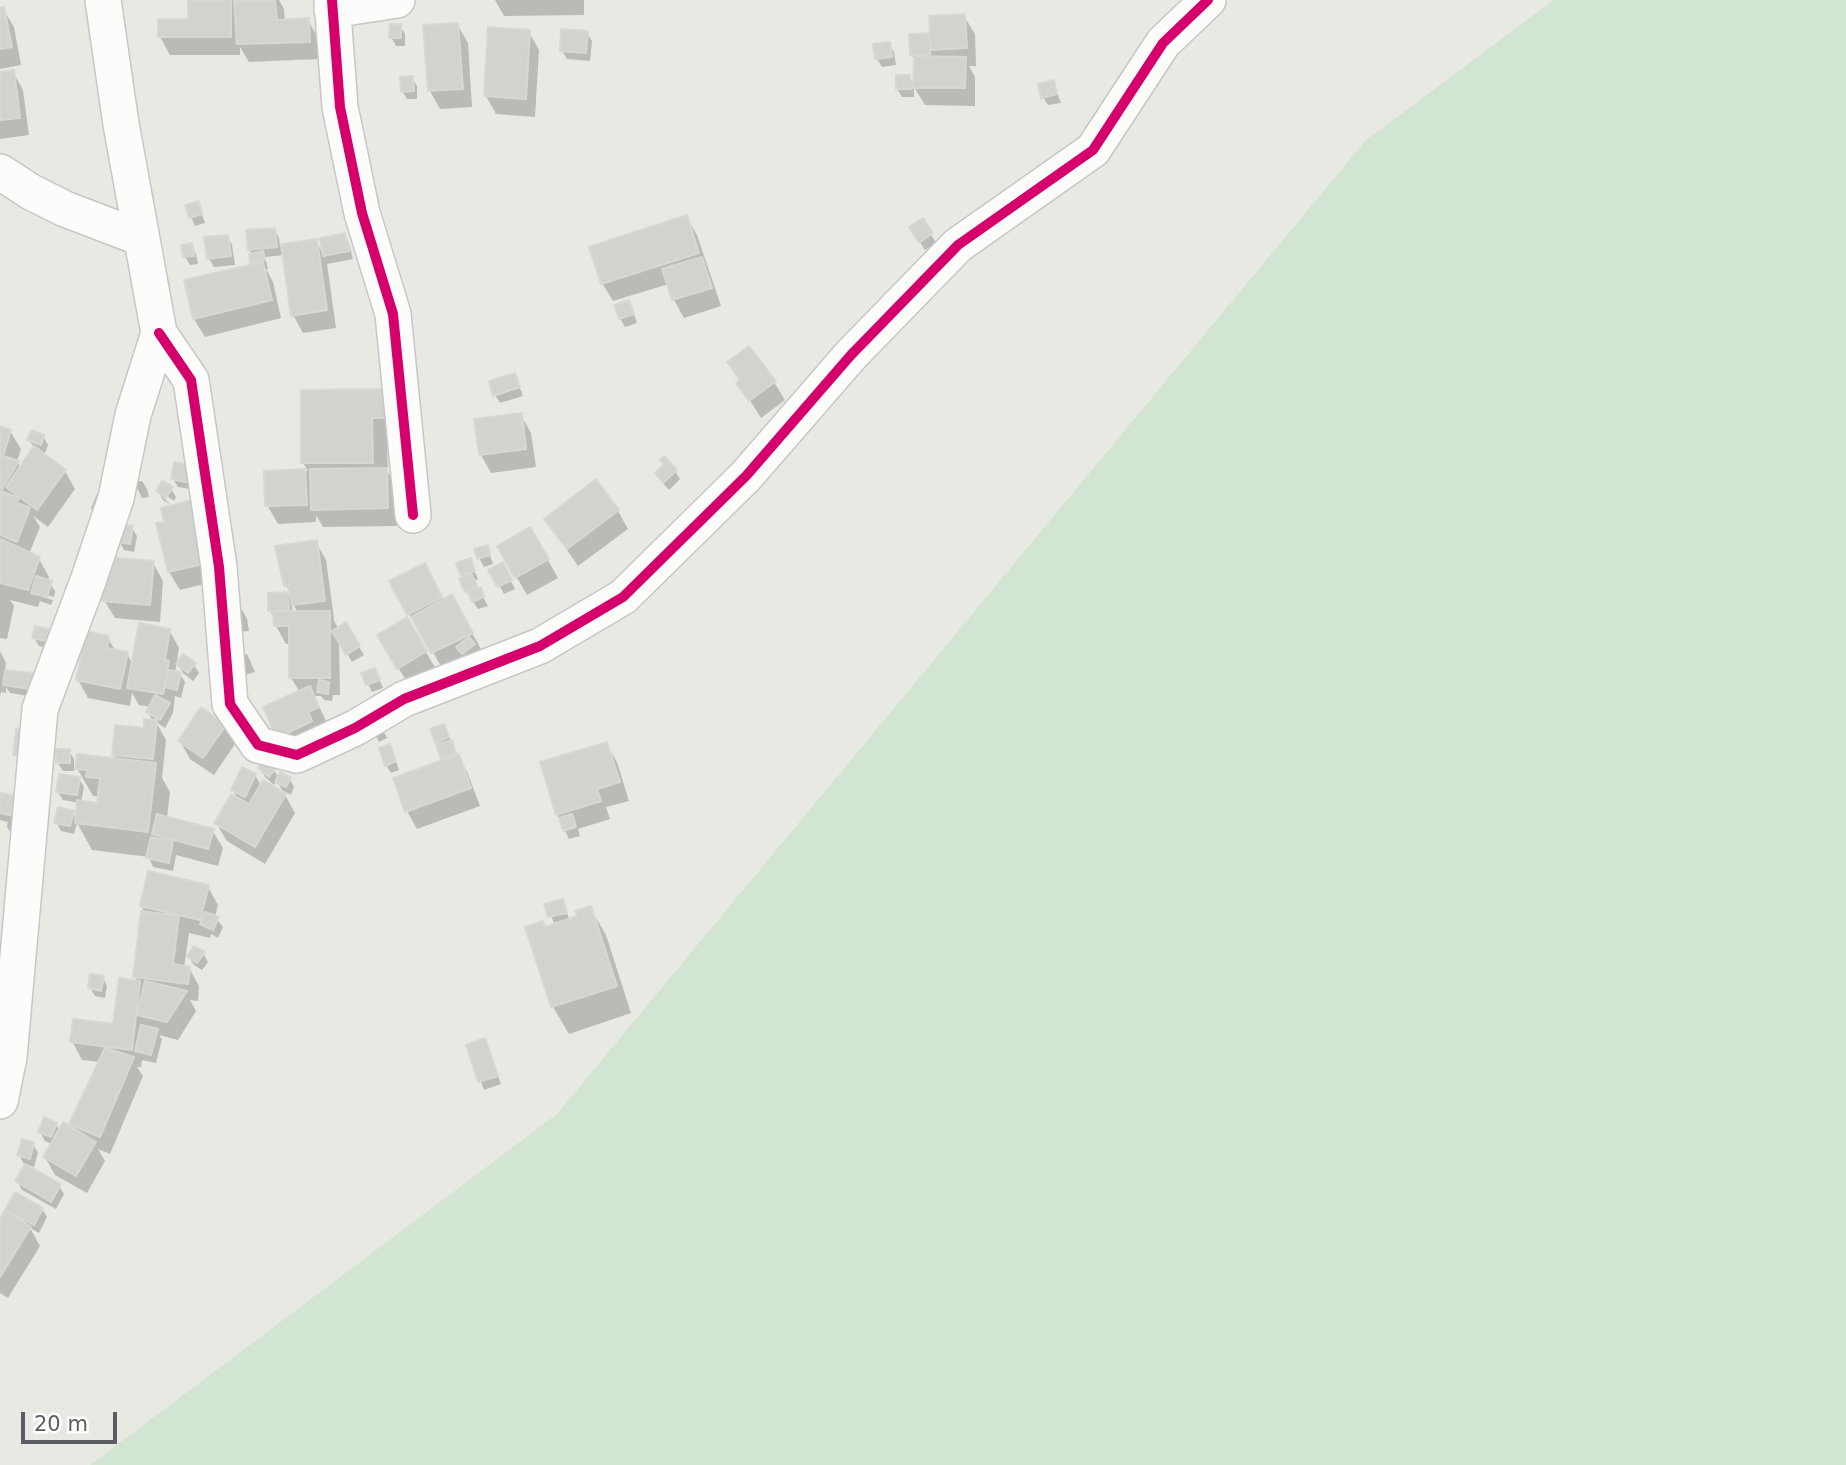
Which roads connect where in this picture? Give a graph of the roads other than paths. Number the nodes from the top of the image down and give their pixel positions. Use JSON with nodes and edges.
{"nodes":[{"id":1,"x":103,"y":0,"type":"edge"},
{"id":2,"x":397,"y":0,"type":"edge"},
{"id":3,"x":1208,"y":0,"type":"edge"},
{"id":4,"x":332,"y":5,"type":"edge"},
{"id":5,"x":0,"y":172,"type":"edge"},
{"id":6,"x":141,"y":238,"type":"junction"},
{"id":7,"x":159,"y":333,"type":"junction"},
{"id":8,"x":413,"y":515,"type":"dead end"},
{"id":9,"x":0,"y":1101,"type":"edge"}],
"edges":[{"from":1,"to":6,"type":"street"},
{"from":2,"to":4,"type":"street"},
{"from":3,"to":7,"type":"street"},
{"from":4,"to":8,"type":"street"},
{"from":5,"to":6,"type":"street"},
{"from":6,"to":7,"type":"street"},
{"from":7,"to":9,"type":"street"}]}
